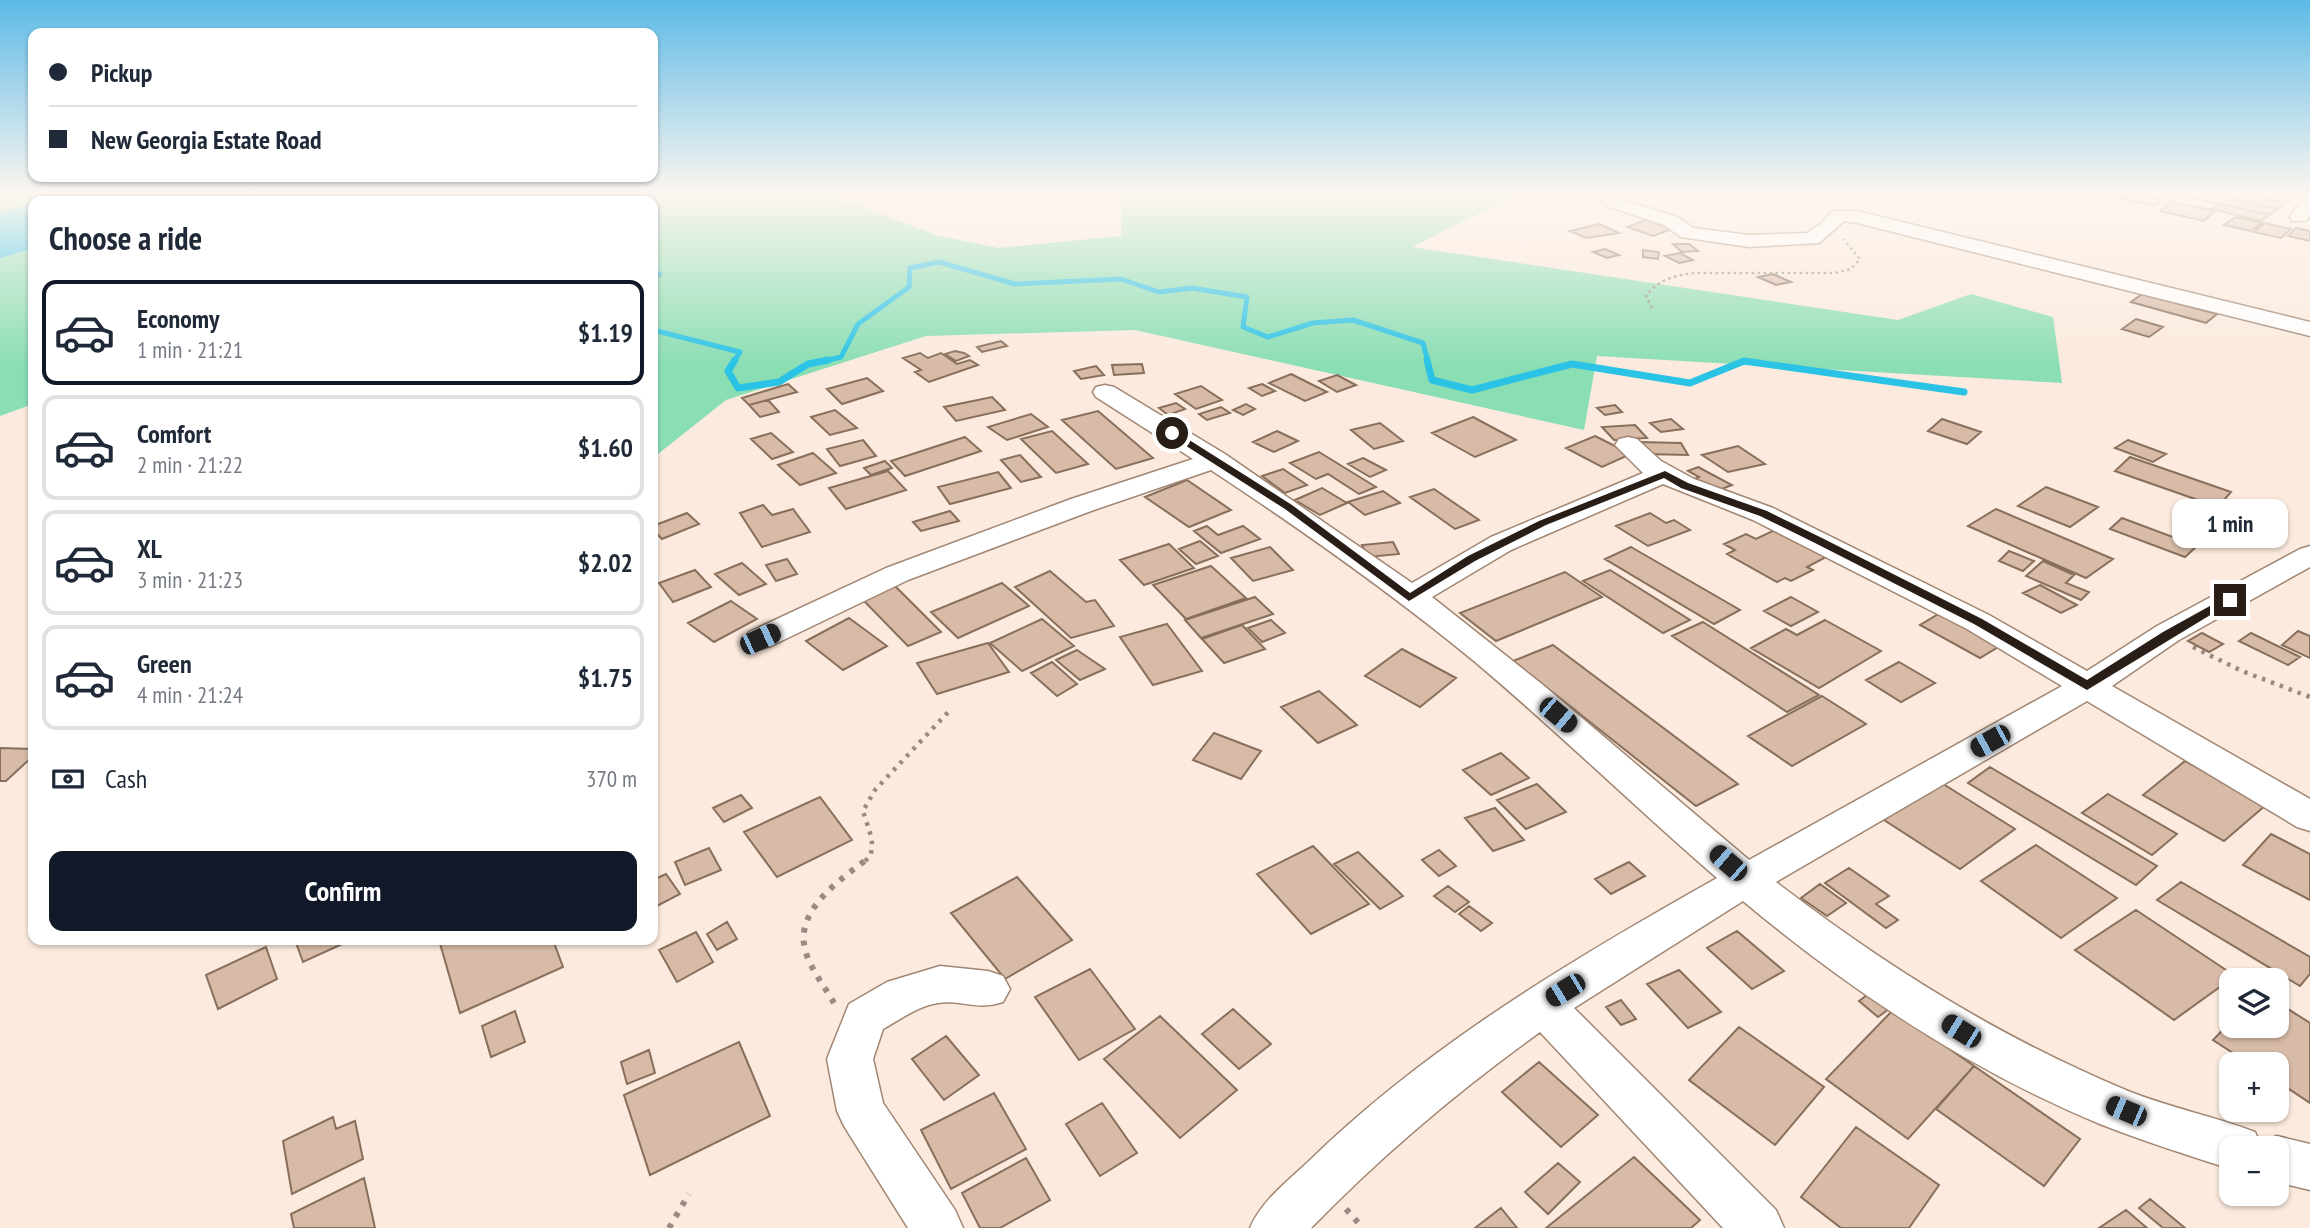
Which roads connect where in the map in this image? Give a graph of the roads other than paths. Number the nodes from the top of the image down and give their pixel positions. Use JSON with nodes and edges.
{"nodes":[{"id":1,"x":1996,"y":251,"type":"edge"},
{"id":2,"x":2310,"y":329,"type":"edge"},
{"id":3,"x":1105,"y":392,"type":"dead end"},
{"id":4,"x":1628,"y":445,"type":"dead end"},
{"id":5,"x":1216,"y":460,"type":"junction"},
{"id":6,"x":1665,"y":474,"type":"junction"},
{"id":7,"x":2304,"y":565,"type":"edge"},
{"id":8,"x":1409,"y":598,"type":"junction"},
{"id":9,"x":760,"y":639,"type":"dead end"},
{"id":10,"x":2087,"y":686,"type":"junction"},
{"id":11,"x":2310,"y":817,"type":"edge"},
{"id":12,"x":1746,"y":879,"type":"junction"},
{"id":13,"x":988,"y":989,"type":"dead end"},
{"id":14,"x":1542,"y":1004,"type":"junction"},
{"id":15,"x":2219,"y":1142,"type":"edge"},
{"id":16,"x":2289,"y":1162,"type":"edge"},
{"id":17,"x":2310,"y":1167,"type":"edge"},
{"id":18,"x":937,"y":1228,"type":"edge"},
{"id":19,"x":1276,"y":1228,"type":"edge"},
{"id":20,"x":1758,"y":1228,"type":"edge"}],
"edges":[{"from":1,"to":2,"type":"street"},
{"from":3,"to":5,"type":"street"},
{"from":4,"to":6,"type":"street"},
{"from":5,"to":8,"type":"street"},
{"from":5,"to":9,"type":"street"},
{"from":6,"to":8,"type":"street"},
{"from":6,"to":10,"type":"street"},
{"from":7,"to":10,"type":"street"},
{"from":8,"to":12,"type":"street"},
{"from":10,"to":11,"type":"street"},
{"from":10,"to":12,"type":"street"},
{"from":12,"to":14,"type":"street"},
{"from":12,"to":15,"type":"street"},
{"from":13,"to":18,"type":"street"},
{"from":14,"to":19,"type":"street"},
{"from":14,"to":20,"type":"street"},
{"from":16,"to":17,"type":"street"}]}
